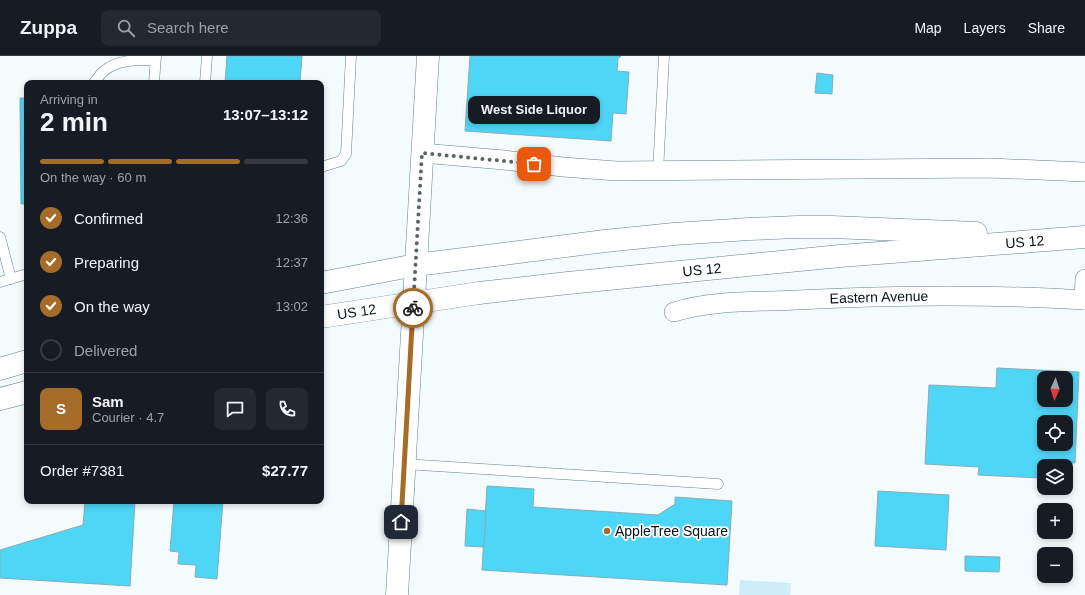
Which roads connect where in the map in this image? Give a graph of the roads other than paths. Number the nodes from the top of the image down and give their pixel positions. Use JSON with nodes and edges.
{"nodes":[{"id":1,"x":207,"y":56,"type":"edge"},
{"id":2,"x":352,"y":56,"type":"edge"},
{"id":3,"x":428,"y":56,"type":"edge"},
{"id":4,"x":664,"y":56,"type":"edge"},
{"id":5,"x":155,"y":58,"type":"edge"},
{"id":6,"x":96,"y":80,"type":"edge"},
{"id":7,"x":154,"y":80,"type":"edge"},
{"id":8,"x":205,"y":80,"type":"edge"},
{"id":9,"x":422,"y":153,"type":"junction"},
{"id":10,"x":324,"y":166,"type":"edge"},
{"id":11,"x":658,"y":172,"type":"junction"},
{"id":12,"x":1085,"y":172,"type":"edge"},
{"id":13,"x":0,"y":237,"type":"edge"},
{"id":14,"x":1085,"y":237,"type":"edge"},
{"id":15,"x":416,"y":265,"type":"junction"},
{"id":16,"x":24,"y":275,"type":"edge"},
{"id":17,"x":11,"y":279,"type":"junction"},
{"id":18,"x":1085,"y":279,"type":"edge"},
{"id":19,"x":0,"y":282,"type":"edge"},
{"id":20,"x":324,"y":282,"type":"edge"},
{"id":21,"x":1084,"y":300,"type":"edge"},
{"id":22,"x":414,"y":302,"type":"junction"},
{"id":23,"x":674,"y":312,"type":"dead end"},
{"id":24,"x":324,"y":317,"type":"edge"},
{"id":25,"x":24,"y":362,"type":"edge"},
{"id":26,"x":0,"y":369,"type":"edge"},
{"id":27,"x":24,"y":393,"type":"edge"},
{"id":28,"x":0,"y":399,"type":"edge"},
{"id":29,"x":404,"y":464,"type":"junction"},
{"id":30,"x":718,"y":484,"type":"dead end"},
{"id":31,"x":397,"y":595,"type":"edge"}],
"edges":[{"from":1,"to":8,"type":"lane"},
{"from":2,"to":10,"type":"lane"},
{"from":3,"to":9,"type":"main road"},
{"from":4,"to":11,"type":"lane"},
{"from":5,"to":6,"type":"lane"},
{"from":5,"to":7,"type":"lane"},
{"from":9,"to":11,"type":"street"},
{"from":9,"to":15,"type":"main road"},
{"from":11,"to":12,"type":"street"},
{"from":13,"to":17,"type":"lane"},
{"from":14,"to":15,"type":"main road","name":"US 12","number":"US 12"},
{"from":14,"to":22,"type":"main road","name":"US 12","number":"US 12"},
{"from":15,"to":20,"type":"main road","name":"US 12","number":"US 12"},
{"from":15,"to":22,"type":"main road"},
{"from":16,"to":17,"type":"lane"},
{"from":17,"to":19,"type":"lane"},
{"from":18,"to":21,"type":"street"},
{"from":21,"to":23,"type":"street","name":"Eastern Avenue"},
{"from":22,"to":24,"type":"main road","name":"US 12","number":"US 12"},
{"from":22,"to":29,"type":"main road"},
{"from":25,"to":26,"type":"main road"},
{"from":27,"to":28,"type":"main road"},
{"from":29,"to":30,"type":"lane"},
{"from":29,"to":31,"type":"main road"}]}
